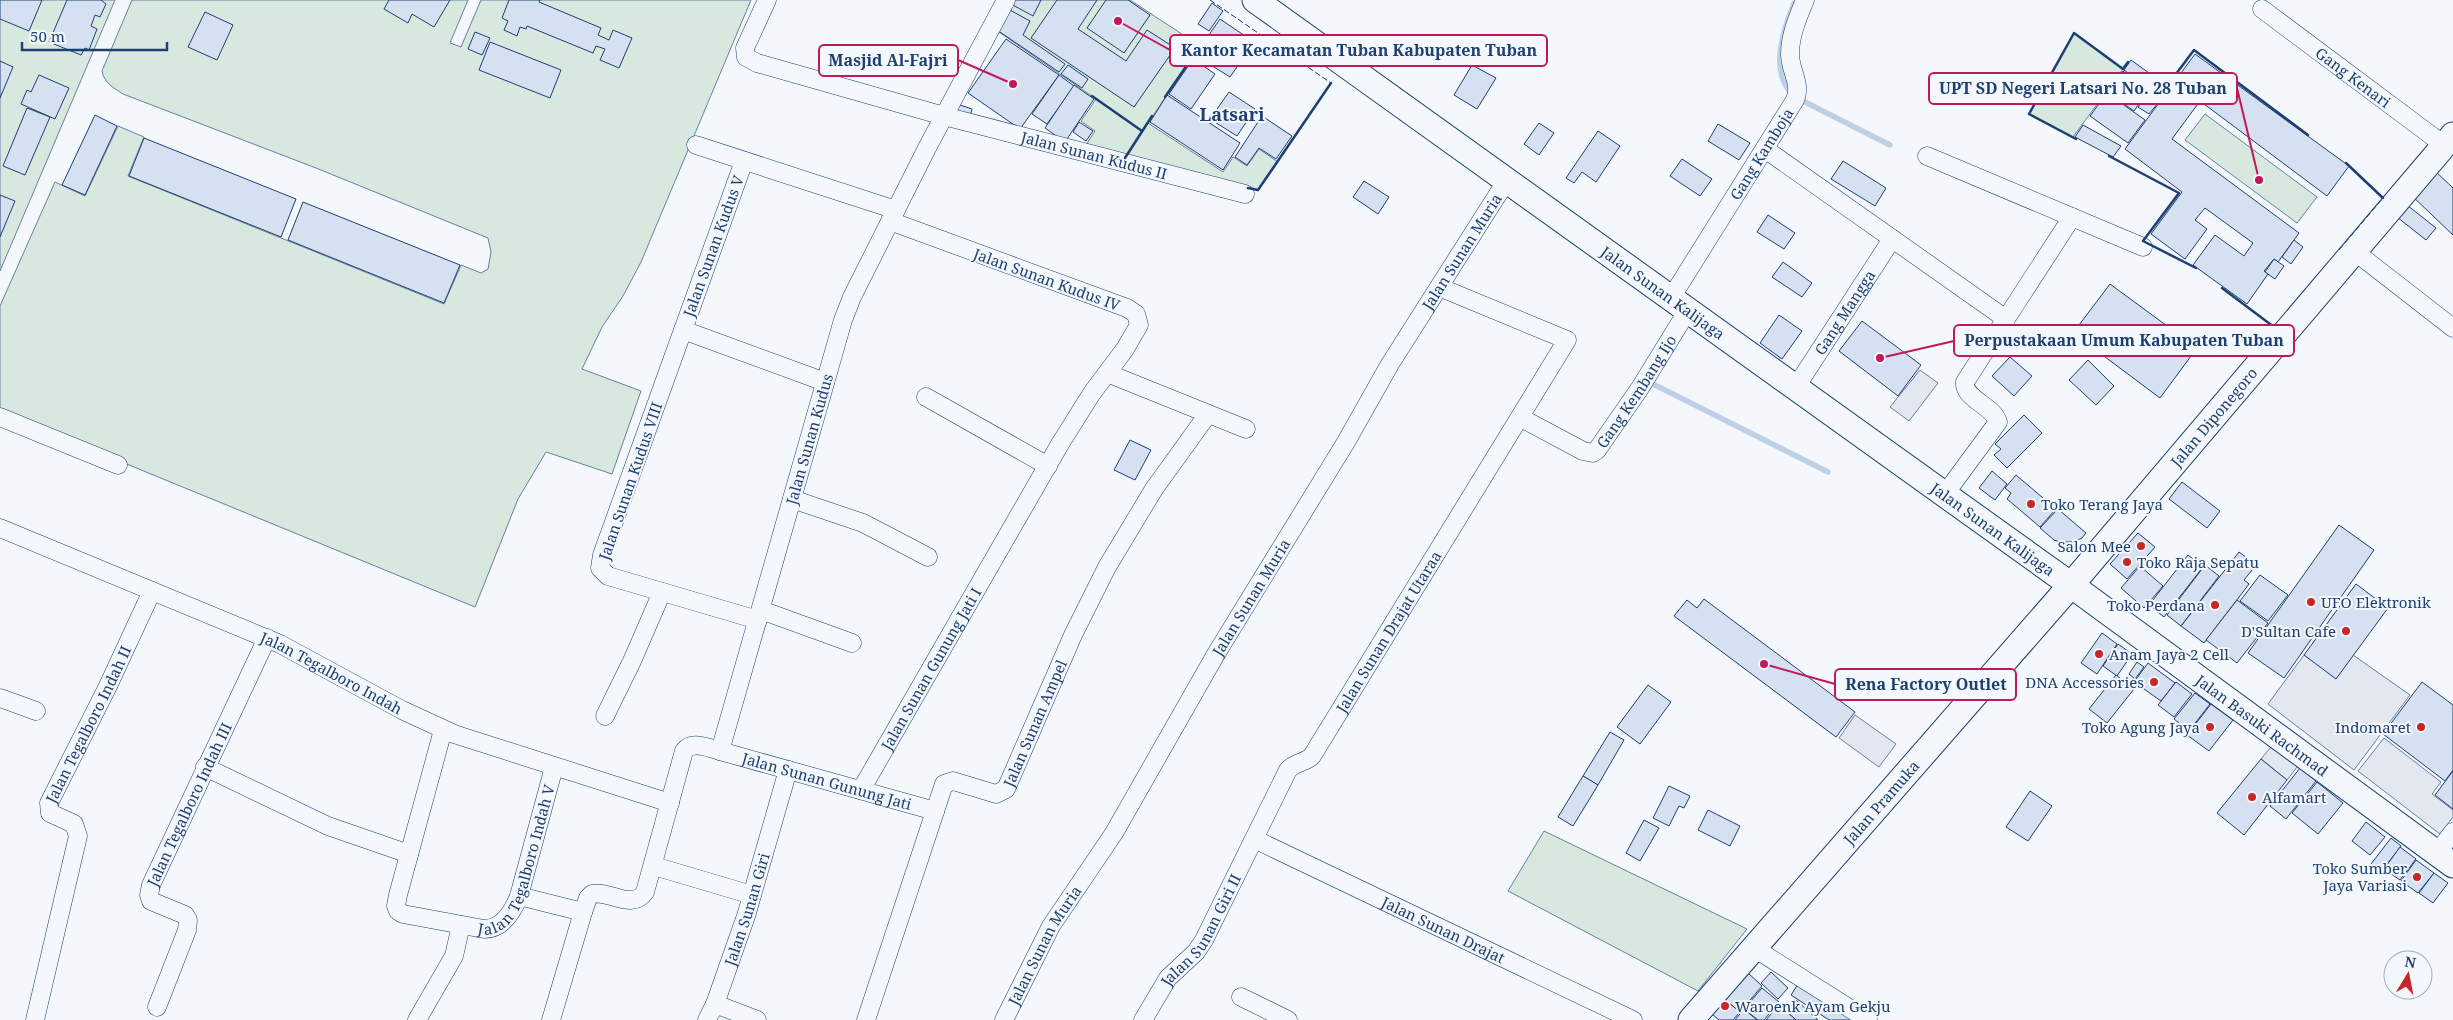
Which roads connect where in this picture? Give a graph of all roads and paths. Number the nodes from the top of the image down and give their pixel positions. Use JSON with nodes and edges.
{"nodes":[{"id":1,"x":767,"y":0,"type":"edge"},
{"id":2,"x":1006,"y":0,"type":"edge"},
{"id":3,"x":1255,"y":0,"type":"edge"},
{"id":4,"x":1806,"y":0,"type":"edge"},
{"id":5,"x":2262,"y":9,"type":"dead end"},
{"id":6,"x":944,"y":116,"type":"junction"},
{"id":7,"x":2449,"y":140,"type":"edge"},
{"id":8,"x":696,"y":145,"type":"dead end"},
{"id":9,"x":1765,"y":149,"type":"junction"},
{"id":10,"x":1927,"y":156,"type":"dead end"},
{"id":11,"x":744,"y":161,"type":"junction"},
{"id":12,"x":1507,"y":180,"type":"junction"},
{"id":13,"x":1245,"y":194,"type":"dead end"},
{"id":14,"x":893,"y":215,"type":"junction"},
{"id":15,"x":2072,"y":217,"type":"junction"},
{"id":16,"x":1892,"y":239,"type":"junction"},
{"id":17,"x":2143,"y":247,"type":"dead end"},
{"id":18,"x":2354,"y":251,"type":"junction"},
{"id":19,"x":1440,"y":287,"type":"junction"},
{"id":20,"x":1679,"y":304,"type":"junction"},
{"id":21,"x":2006,"y":319,"type":"junction"},
{"id":22,"x":2453,"y":328,"type":"edge"},
{"id":23,"x":683,"y":330,"type":"junction"},
{"id":24,"x":1107,"y":373,"type":"junction"},
{"id":25,"x":825,"y":382,"type":"junction"},
{"id":26,"x":1796,"y":387,"type":"junction"},
{"id":27,"x":926,"y":398,"type":"dead end"},
{"id":28,"x":1208,"y":414,"type":"junction"},
{"id":29,"x":0,"y":417,"type":"edge"},
{"id":30,"x":1521,"y":418,"type":"junction"},
{"id":31,"x":1246,"y":428,"type":"dead end"},
{"id":32,"x":118,"y":465,"type":"dead end"},
{"id":33,"x":1048,"y":466,"type":"junction"},
{"id":34,"x":1945,"y":494,"type":"junction"},
{"id":35,"x":792,"y":498,"type":"junction"},
{"id":36,"x":0,"y":528,"type":"edge"},
{"id":37,"x":1000,"y":548,"type":"joint"},
{"id":38,"x":928,"y":557,"type":"dead end"},
{"id":39,"x":2071,"y":585,"type":"junction"},
{"id":40,"x":152,"y":590,"type":"junction"},
{"id":41,"x":662,"y":592,"type":"junction"},
{"id":42,"x":759,"y":615,"type":"junction"},
{"id":43,"x":267,"y":638,"type":"junction"},
{"id":44,"x":852,"y":643,"type":"dead end"},
{"id":45,"x":0,"y":698,"type":"edge"},
{"id":46,"x":36,"y":711,"type":"dead end"},
{"id":47,"x":605,"y":716,"type":"dead end"},
{"id":48,"x":443,"y":730,"type":"junction"},
{"id":49,"x":720,"y":751,"type":"junction"},
{"id":50,"x":554,"y":767,"type":"junction"},
{"id":51,"x":205,"y":768,"type":"junction"},
{"id":52,"x":788,"y":770,"type":"junction"},
{"id":53,"x":861,"y":790,"type":"junction"},
{"id":54,"x":670,"y":803,"type":"junction"},
{"id":55,"x":935,"y":811,"type":"junction"},
{"id":56,"x":2453,"y":832,"type":"edge"},
{"id":57,"x":1254,"y":840,"type":"junction"},
{"id":58,"x":409,"y":854,"type":"junction"},
{"id":59,"x":2445,"y":859,"type":"edge"},
{"id":60,"x":654,"y":866,"type":"junction"},
{"id":61,"x":752,"y":895,"type":"junction"},
{"id":62,"x":519,"y":896,"type":"junction"},
{"id":63,"x":583,"y":912,"type":"junction"},
{"id":64,"x":461,"y":925,"type":"junction"},
{"id":65,"x":1754,"y":948,"type":"junction"},
{"id":66,"x":1242,"y":997,"type":"dead end"},
{"id":67,"x":715,"y":1004,"type":"junction"},
{"id":68,"x":157,"y":1007,"type":"dead end"},
{"id":69,"x":1697,"y":1018,"type":"edge"},
{"id":70,"x":35,"y":1020,"type":"edge"},
{"id":71,"x":417,"y":1020,"type":"edge"},
{"id":72,"x":551,"y":1020,"type":"edge"},
{"id":73,"x":708,"y":1020,"type":"edge"},
{"id":74,"x":758,"y":1020,"type":"edge"},
{"id":75,"x":866,"y":1020,"type":"edge"},
{"id":76,"x":1004,"y":1020,"type":"edge"},
{"id":77,"x":1143,"y":1020,"type":"edge"},
{"id":78,"x":1288,"y":1020,"type":"edge"},
{"id":79,"x":1633,"y":1020,"type":"edge"},
{"id":80,"x":1868,"y":1020,"type":"edge"}],
"edges":[{"from":1,"to":6,"type":"street","name":"Jalan Sunan Kudus II"},
{"from":2,"to":6,"type":"street","name":"Jalan Sunan Kudus"},
{"from":3,"to":12,"type":"main road","name":"Jalan Sunan Kalijaga"},
{"from":4,"to":9,"type":"street","name":"Gang Kamboja"},
{"from":5,"to":7,"type":"street","name":"Gang Kenari"},
{"from":6,"to":13,"type":"street","name":"Jalan Sunan Kudus II"},
{"from":6,"to":14,"type":"street","name":"Jalan Sunan Kudus"},
{"from":7,"to":18,"type":"main road","name":"Jalan Diponegoro"},
{"from":8,"to":11,"type":"street"},
{"from":9,"to":16,"type":"street"},
{"from":9,"to":20,"type":"street","name":"Gang Kamboja"},
{"from":10,"to":15,"type":"street"},
{"from":11,"to":14,"type":"street"},
{"from":11,"to":23,"type":"street","name":"Jalan Sunan Kudus V"},
{"from":12,"to":19,"type":"street","name":"Jalan Sunan Muria"},
{"from":12,"to":20,"type":"main road","name":"Jalan Sunan Kalijaga"},
{"from":14,"to":24,"type":"street","name":"Jalan Sunan Kudus IV"},
{"from":14,"to":25,"type":"street","name":"Jalan Sunan Kudus"},
{"from":15,"to":17,"type":"street"},
{"from":15,"to":21,"type":"street"},
{"from":16,"to":21,"type":"street"},
{"from":16,"to":26,"type":"street","name":"Gang Mangga"},
{"from":18,"to":22,"type":"street"},
{"from":18,"to":39,"type":"main road","name":"Jalan Diponegoro"},
{"from":19,"to":30,"type":"street","name":"Jalan Sunan Drajat Utaraa"},
{"from":19,"to":76,"type":"street","name":"Jalan Sunan Muria"},
{"from":20,"to":26,"type":"main road","name":"Jalan Sunan Kalijaga"},
{"from":20,"to":30,"type":"street","name":"Gang Kembang Ijo"},
{"from":21,"to":34,"type":"street"},
{"from":23,"to":25,"type":"street","name":"Jalan Sunan Kudus V"},
{"from":23,"to":41,"type":"street","name":"Jalan Sunan Kudus VIII"},
{"from":24,"to":28,"type":"street"},
{"from":24,"to":33,"type":"street","name":"Jalan Sunan Kudus IV"},
{"from":25,"to":35,"type":"street","name":"Jalan Sunan Kudus"},
{"from":26,"to":34,"type":"main road","name":"Jalan Sunan Kalijaga"},
{"from":27,"to":33,"type":"street"},
{"from":28,"to":31,"type":"street"},
{"from":28,"to":55,"type":"street","name":"Jalan Sunan Ampel"},
{"from":29,"to":32,"type":"street"},
{"from":30,"to":57,"type":"street","name":"Jalan Sunan Drajat Utaraa"},
{"from":33,"to":37,"type":"street","name":"Jalan Sunan Kudus IV"},
{"from":34,"to":39,"type":"main road","name":"Jalan Sunan Kalijaga"},
{"from":35,"to":38,"type":"street"},
{"from":35,"to":42,"type":"street","name":"Jalan Sunan Kudus"},
{"from":36,"to":40,"type":"street","name":"Jalan Tegalboro Indah"},
{"from":37,"to":53,"type":"street","name":"Jalan Sunan Gunung Jati I"},
{"from":39,"to":59,"type":"main road","name":"Jalan Basuki Rachmad"},
{"from":39,"to":65,"type":"main road","name":"Jalan Pramuka"},
{"from":40,"to":43,"type":"street","name":"Jalan Tegalboro Indah"},
{"from":40,"to":70,"type":"street","name":"Jalan Tegalboro Indah II"},
{"from":41,"to":42,"type":"street","name":"Jalan Sunan Kudus VIII"},
{"from":41,"to":47,"type":"street"},
{"from":42,"to":44,"type":"street","name":"Jalan Sunan Kudus VIII"},
{"from":42,"to":49,"type":"street","name":"Jalan Sunan Kudus"},
{"from":43,"to":48,"type":"street","name":"Jalan Tegalboro Indah"},
{"from":43,"to":51,"type":"street","name":"Jalan Tegalboro Indah III"},
{"from":45,"to":46,"type":"street"},
{"from":48,"to":50,"type":"street","name":"Jalan Tegalboro Indah"},
{"from":48,"to":58,"type":"street"},
{"from":49,"to":52,"type":"street","name":"Jalan Sunan Gunung Jati"},
{"from":49,"to":54,"type":"street"},
{"from":50,"to":54,"type":"street","name":"Jalan Tegalboro Indah"},
{"from":50,"to":62,"type":"street","name":"Jalan Tegalboro Indah V"},
{"from":51,"to":58,"type":"street"},
{"from":51,"to":68,"type":"street","name":"Jalan Tegalboro Indah III"},
{"from":52,"to":53,"type":"street","name":"Jalan Sunan Gunung Jati"},
{"from":52,"to":61,"type":"street","name":"Jalan Sunan Giri"},
{"from":53,"to":55,"type":"street","name":"Jalan Sunan Gunung Jati"},
{"from":54,"to":60,"type":"street"},
{"from":55,"to":75,"type":"street","name":"Jalan Sunan Ampel"},
{"from":56,"to":59,"type":"street"},
{"from":57,"to":77,"type":"street","name":"Jalan Sunan Giri II"},
{"from":57,"to":79,"type":"street","name":"Jalan Sunan Drajat"},
{"from":58,"to":64,"type":"street"},
{"from":60,"to":61,"type":"street"},
{"from":60,"to":63,"type":"street"},
{"from":61,"to":67,"type":"street","name":"Jalan Sunan Giri"},
{"from":62,"to":63,"type":"street"},
{"from":62,"to":64,"type":"street","name":"Jalan Tegalboro Indah V"},
{"from":63,"to":72,"type":"street"},
{"from":64,"to":71,"type":"street"},
{"from":65,"to":69,"type":"main road","name":"Jalan Pramuka"},
{"from":65,"to":80,"type":"street"},
{"from":66,"to":78,"type":"street"},
{"from":67,"to":73,"type":"street","name":"Jalan Sunan Giri"},
{"from":67,"to":74,"type":"street"}]}
